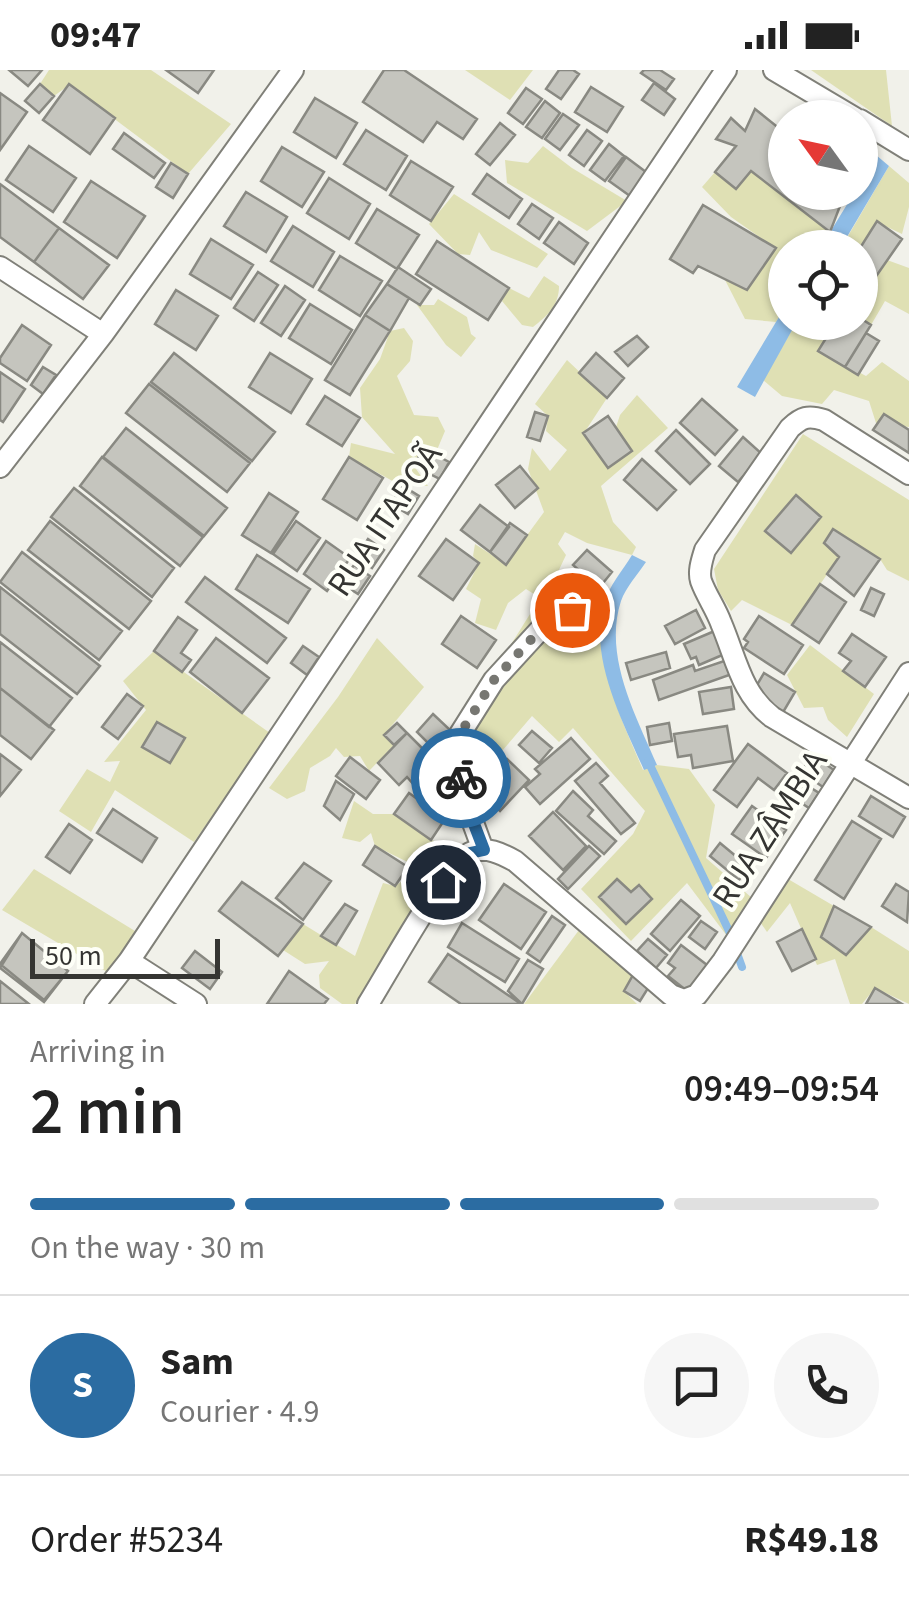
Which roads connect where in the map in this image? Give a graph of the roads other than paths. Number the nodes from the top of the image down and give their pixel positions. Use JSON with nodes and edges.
{"nodes":[{"id":1,"x":293,"y":70,"type":"edge"},
{"id":2,"x":726,"y":70,"type":"edge"},
{"id":3,"x":774,"y":70,"type":"edge"},
{"id":4,"x":825,"y":100,"type":"edge"},
{"id":5,"x":878,"y":131,"type":"edge"},
{"id":6,"x":909,"y":150,"type":"edge"},
{"id":7,"x":0,"y":266,"type":"edge"},
{"id":8,"x":104,"y":334,"type":"junction"},
{"id":9,"x":0,"y":468,"type":"edge"},
{"id":10,"x":909,"y":474,"type":"edge"},
{"id":11,"x":596,"y":600,"type":"dead end"},
{"id":12,"x":909,"y":673,"type":"edge"},
{"id":13,"x":850,"y":764,"type":"junction"},
{"id":14,"x":909,"y":798,"type":"edge"},
{"id":15,"x":484,"y":850,"type":"junction"},
{"id":16,"x":130,"y":961,"type":"junction"},
{"id":17,"x":95,"y":1004,"type":"edge"},
{"id":18,"x":196,"y":1004,"type":"edge"},
{"id":19,"x":368,"y":1004,"type":"edge"}],
"edges":[{"from":1,"to":8,"type":"street"},
{"from":2,"to":16,"type":"street","name":"RUA ITAPOÃ"},
{"from":3,"to":4,"type":"street"},
{"from":5,"to":6,"type":"street"},
{"from":7,"to":8,"type":"street"},
{"from":8,"to":9,"type":"street"},
{"from":10,"to":13,"type":"street"},
{"from":11,"to":15,"type":"street"},
{"from":12,"to":13,"type":"street","name":"RUA ZÂMBIA"},
{"from":13,"to":14,"type":"street"},
{"from":13,"to":15,"type":"street","name":"RUA ZÂMBIA"},
{"from":15,"to":19,"type":"street"},
{"from":16,"to":17,"type":"street","name":"RUA ITAPOÃ"},
{"from":16,"to":18,"type":"street"}]}
